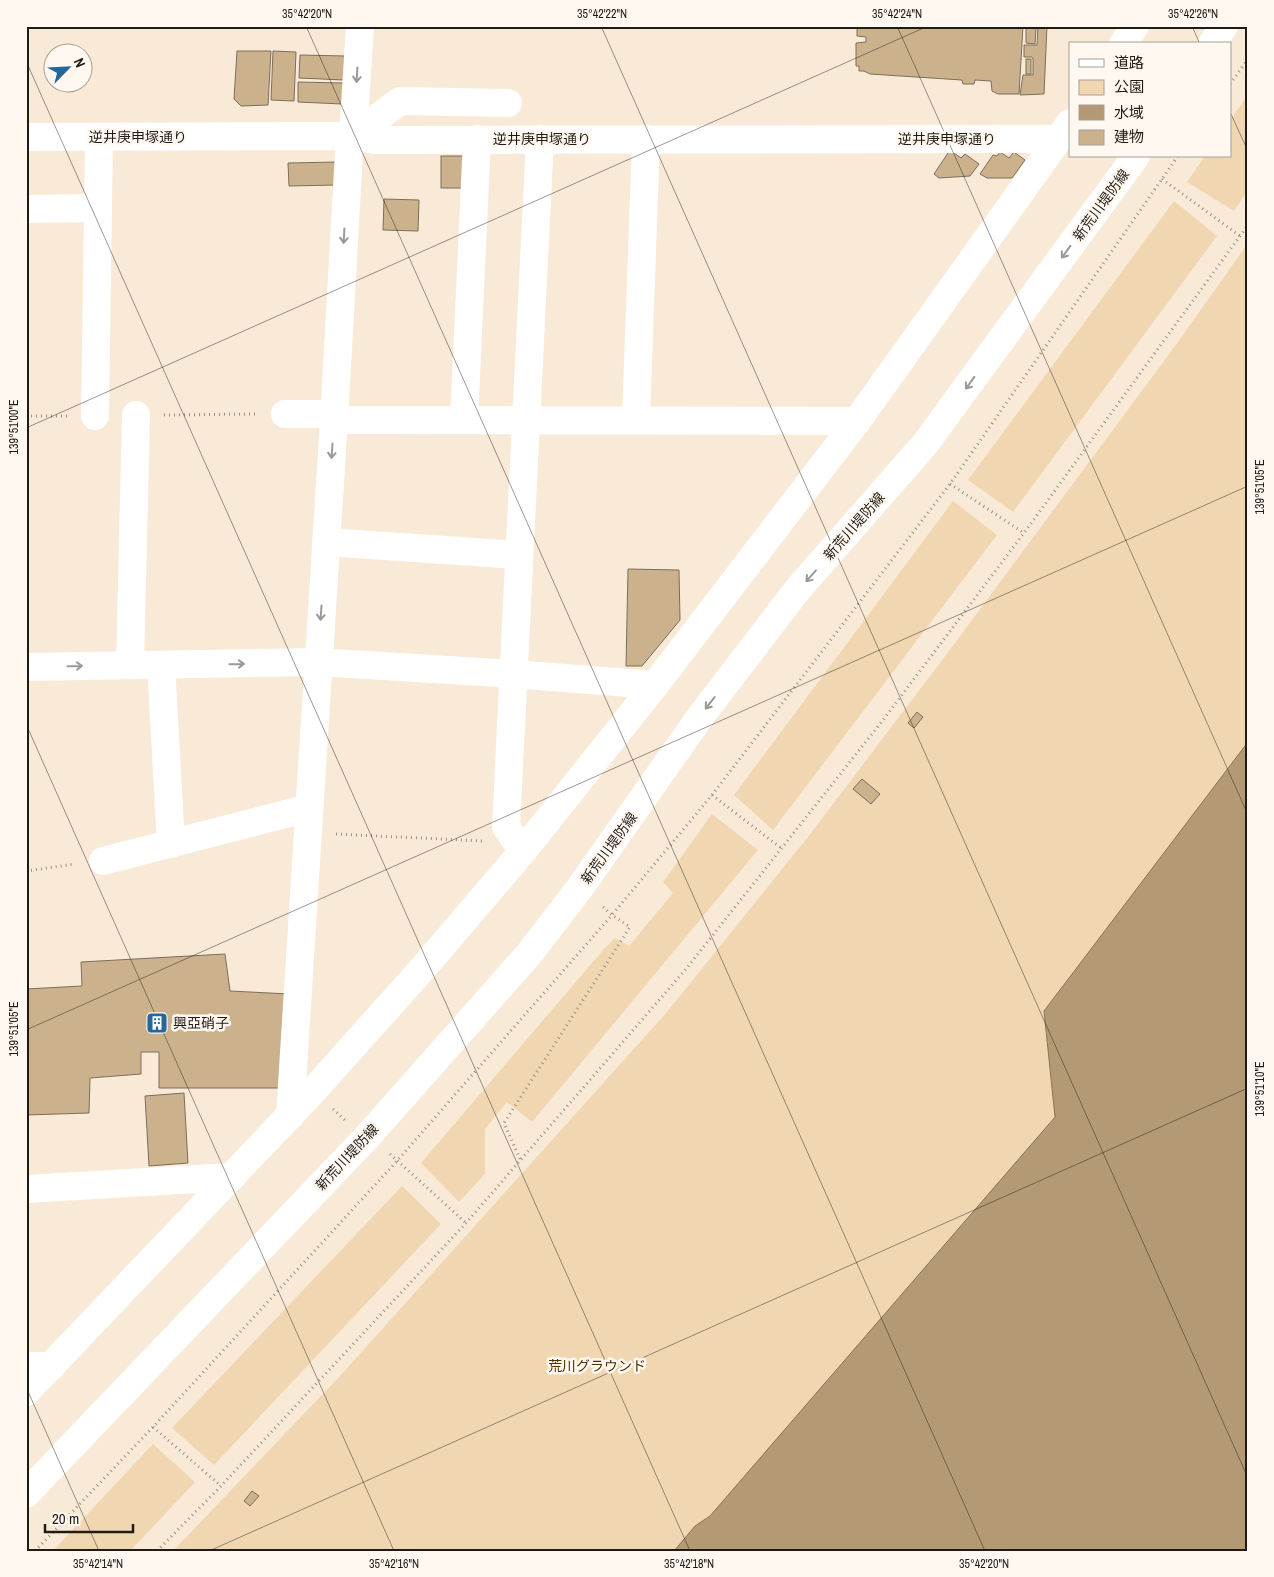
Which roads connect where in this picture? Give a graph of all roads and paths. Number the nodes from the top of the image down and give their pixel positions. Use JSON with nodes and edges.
{"nodes":[{"id":1,"x":360,"y":26,"type":"edge"},
{"id":2,"x":1135,"y":26,"type":"edge"},
{"id":3,"x":1224,"y":26,"type":"edge"},
{"id":4,"x":1124,"y":42,"type":"edge"},
{"id":5,"x":1213,"y":42,"type":"edge"},
{"id":6,"x":1248,"y":59,"type":"edge"},
{"id":7,"x":1232,"y":81,"type":"edge"},
{"id":8,"x":508,"y":103,"type":"dead end"},
{"id":9,"x":1064,"y":131,"type":"edge"},
{"id":10,"x":354,"y":136,"type":"junction"},
{"id":11,"x":99,"y":137,"type":"junction"},
{"id":12,"x":26,"y":138,"type":"edge"},
{"id":13,"x":477,"y":139,"type":"junction"},
{"id":14,"x":540,"y":139,"type":"junction"},
{"id":15,"x":646,"y":139,"type":"junction"},
{"id":16,"x":1177,"y":158,"type":"edge"},
{"id":17,"x":1134,"y":159,"type":"edge"},
{"id":18,"x":1162,"y":179,"type":"junction"},
{"id":19,"x":98,"y":208,"type":"junction"},
{"id":20,"x":26,"y":209,"type":"edge"},
{"id":21,"x":1248,"y":225,"type":"edge"},
{"id":22,"x":1240,"y":236,"type":"junction"},
{"id":23,"x":285,"y":414,"type":"dead end"},
{"id":24,"x":136,"y":415,"type":"dead end"},
{"id":25,"x":96,"y":416,"type":"dead end"},
{"id":26,"x":334,"y":420,"type":"junction"},
{"id":27,"x":464,"y":420,"type":"junction"},
{"id":28,"x":526,"y":420,"type":"junction"},
{"id":29,"x":636,"y":420,"type":"junction"},
{"id":30,"x":857,"y":421,"type":"junction"},
{"id":31,"x":950,"y":484,"type":"junction"},
{"id":32,"x":1024,"y":533,"type":"junction"},
{"id":33,"x":326,"y":542,"type":"junction"},
{"id":34,"x":519,"y":555,"type":"junction"},
{"id":35,"x":318,"y":662,"type":"junction"},
{"id":36,"x":130,"y":665,"type":"junction"},
{"id":37,"x":161,"y":665,"type":"junction"},
{"id":38,"x":26,"y":667,"type":"edge"},
{"id":39,"x":513,"y":674,"type":"junction"},
{"id":40,"x":655,"y":685,"type":"junction"},
{"id":41,"x":712,"y":794,"type":"junction"},
{"id":42,"x":308,"y":821,"type":"junction"},
{"id":43,"x":489,"y":841,"type":"dead end"},
{"id":44,"x":171,"y":844,"type":"junction"},
{"id":45,"x":781,"y":848,"type":"junction"},
{"id":46,"x":523,"y":851,"type":"junction"},
{"id":47,"x":103,"y":861,"type":"joint"},
{"id":48,"x":26,"y":871,"type":"edge"},
{"id":49,"x":604,"y":907,"type":"dead end"},
{"id":50,"x":612,"y":915,"type":"junction"},
{"id":51,"x":328,"y":1105,"type":"dead end"},
{"id":52,"x":290,"y":1116,"type":"junction"},
{"id":53,"x":347,"y":1122,"type":"dead end"},
{"id":54,"x":387,"y":1151,"type":"dead end"},
{"id":55,"x":520,"y":1158,"type":"junction"},
{"id":56,"x":396,"y":1161,"type":"junction"},
{"id":57,"x":232,"y":1177,"type":"junction"},
{"id":58,"x":26,"y":1190,"type":"edge"},
{"id":59,"x":466,"y":1223,"type":"junction"},
{"id":60,"x":39,"y":1366,"type":"edge"},
{"id":61,"x":26,"y":1392,"type":"edge"},
{"id":62,"x":153,"y":1427,"type":"junction"},
{"id":63,"x":221,"y":1486,"type":"junction"},
{"id":64,"x":26,"y":1494,"type":"edge"},
{"id":65,"x":35,"y":1551,"type":"edge"},
{"id":66,"x":157,"y":1551,"type":"edge"}],
"edges":[{"from":1,"to":10,"type":"street","one_way":true},
{"from":2,"to":4,"type":"street"},
{"from":3,"to":5,"type":"street"},
{"from":6,"to":7,"type":"path"},
{"from":8,"to":10,"type":"street"},
{"from":9,"to":15,"type":"street","name":"逆井庚申塚通り"},
{"from":9,"to":30,"type":"street"},
{"from":10,"to":11,"type":"street","name":"逆井庚申塚通り"},
{"from":10,"to":13,"type":"street","name":"逆井庚申塚通り"},
{"from":10,"to":26,"type":"street","one_way":true},
{"from":11,"to":12,"type":"street","name":"逆井庚申塚通り"},
{"from":11,"to":19,"type":"street"},
{"from":13,"to":14,"type":"street","name":"逆井庚申塚通り"},
{"from":13,"to":27,"type":"street"},
{"from":14,"to":15,"type":"street","name":"逆井庚申塚通り"},
{"from":14,"to":28,"type":"street"},
{"from":15,"to":29,"type":"street"},
{"from":16,"to":18,"type":"path"},
{"from":17,"to":18,"type":"path"},
{"from":17,"to":64,"type":"street","name":"新荒川堤防線","one_way":true},
{"from":18,"to":22,"type":"path"},
{"from":18,"to":31,"type":"path"},
{"from":19,"to":20,"type":"street"},
{"from":19,"to":25,"type":"street"},
{"from":21,"to":22,"type":"path"},
{"from":22,"to":32,"type":"path"},
{"from":23,"to":26,"type":"street"},
{"from":24,"to":36,"type":"street"},
{"from":26,"to":27,"type":"street"},
{"from":26,"to":33,"type":"street","one_way":true},
{"from":27,"to":28,"type":"street"},
{"from":28,"to":29,"type":"street"},
{"from":28,"to":34,"type":"street"},
{"from":29,"to":30,"type":"street"},
{"from":30,"to":40,"type":"street"},
{"from":31,"to":32,"type":"path"},
{"from":31,"to":41,"type":"path"},
{"from":32,"to":45,"type":"path"},
{"from":33,"to":34,"type":"street"},
{"from":33,"to":35,"type":"street","one_way":true},
{"from":34,"to":39,"type":"street"},
{"from":37,"to":35,"type":"street","one_way":true},
{"from":35,"to":39,"type":"street"},
{"from":35,"to":42,"type":"street"},
{"from":36,"to":37,"type":"street"},
{"from":38,"to":36,"type":"street","one_way":true},
{"from":37,"to":44,"type":"street"},
{"from":39,"to":40,"type":"street"},
{"from":39,"to":46,"type":"street"},
{"from":40,"to":46,"type":"street"},
{"from":41,"to":45,"type":"path"},
{"from":41,"to":50,"type":"path"},
{"from":42,"to":43,"type":"path"},
{"from":42,"to":44,"type":"street"},
{"from":42,"to":52,"type":"street"},
{"from":44,"to":47,"type":"street"},
{"from":45,"to":55,"type":"path"},
{"from":46,"to":52,"type":"street"},
{"from":47,"to":48,"type":"path"},
{"from":49,"to":50,"type":"path"},
{"from":50,"to":55,"type":"path"},
{"from":50,"to":56,"type":"path"},
{"from":51,"to":53,"type":"path"},
{"from":52,"to":57,"type":"street"},
{"from":54,"to":56,"type":"path"},
{"from":55,"to":59,"type":"path"},
{"from":56,"to":59,"type":"path"},
{"from":56,"to":62,"type":"path"},
{"from":57,"to":58,"type":"street"},
{"from":57,"to":60,"type":"street"},
{"from":59,"to":63,"type":"path"},
{"from":60,"to":61,"type":"street"},
{"from":62,"to":63,"type":"path"},
{"from":62,"to":65,"type":"path"},
{"from":63,"to":66,"type":"path"}]}
